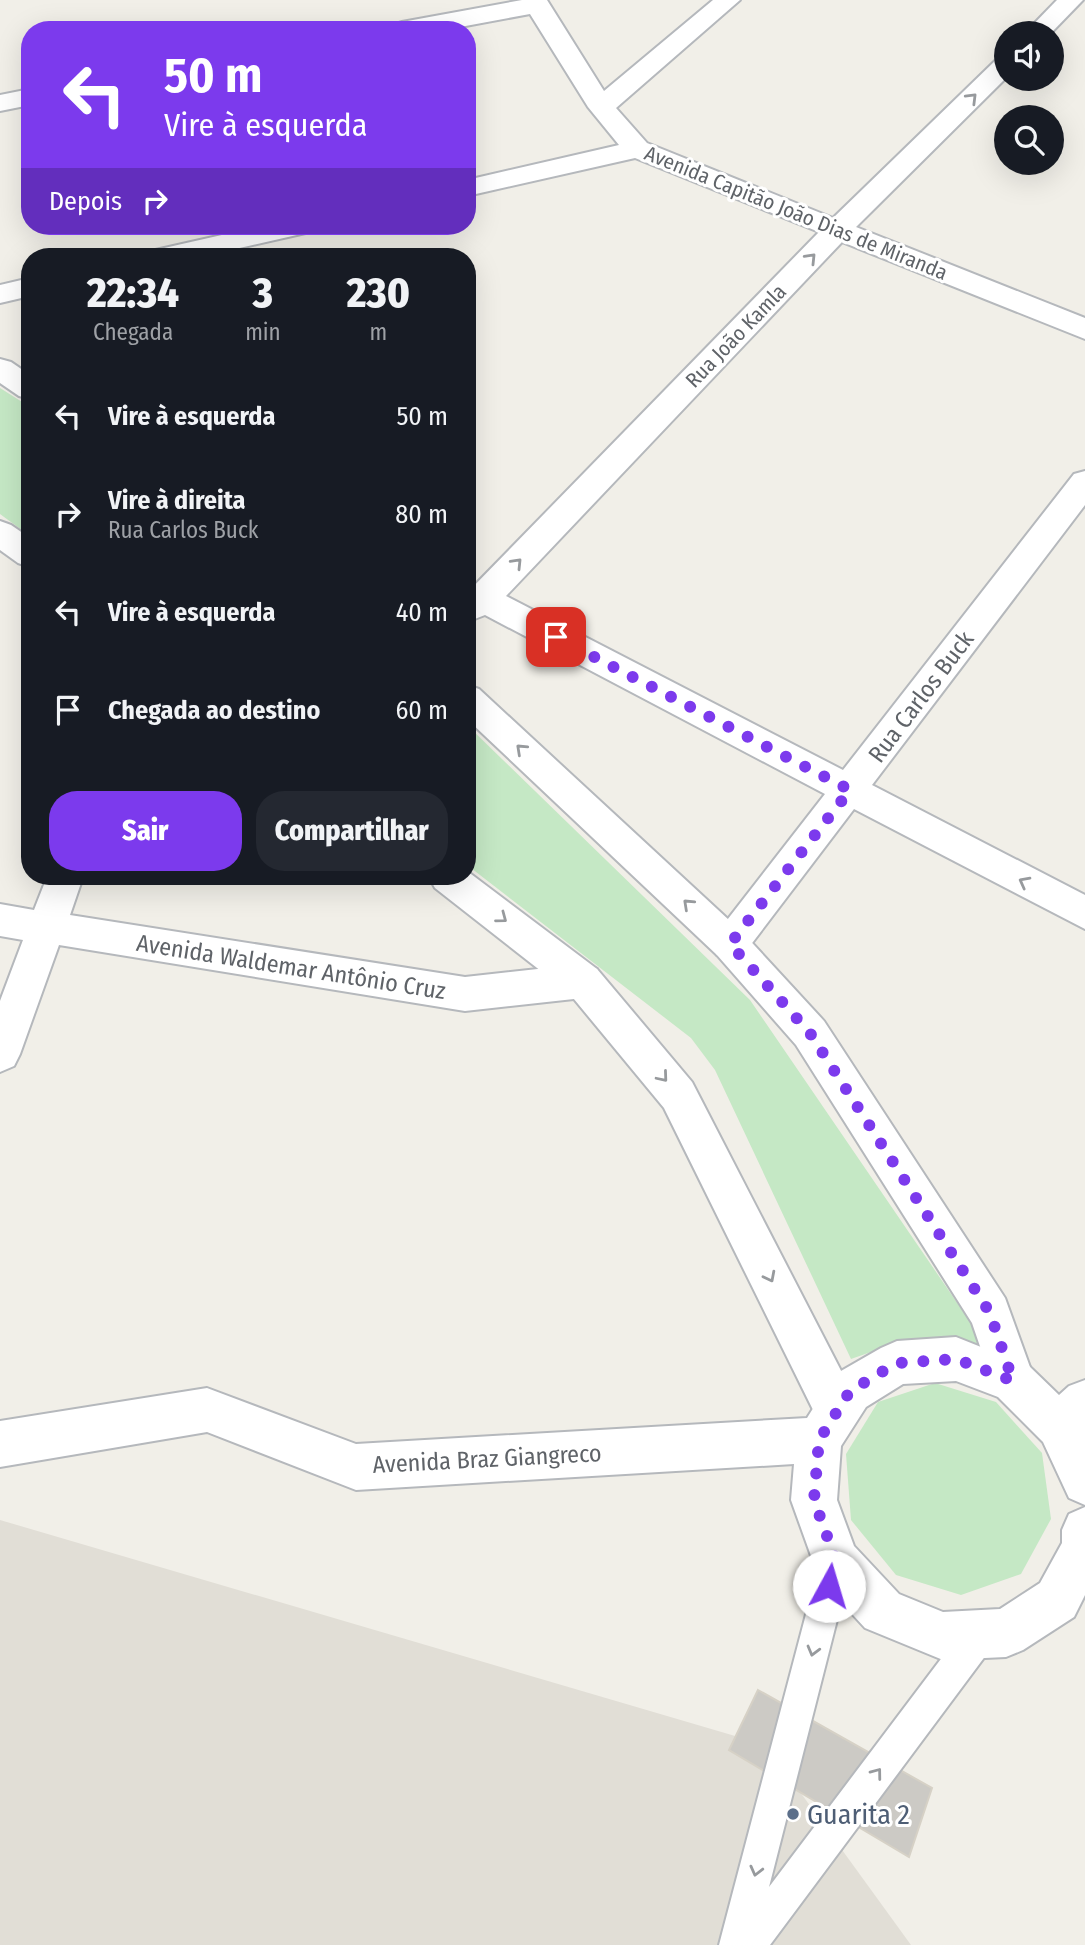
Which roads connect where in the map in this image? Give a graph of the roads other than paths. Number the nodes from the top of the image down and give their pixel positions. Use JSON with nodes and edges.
{"nodes":[{"id":1,"x":728,"y":0,"type":"edge"},
{"id":2,"x":1071,"y":0,"type":"edge"},
{"id":3,"x":536,"y":3,"type":"edge"},
{"id":4,"x":447,"y":21,"type":"edge"},
{"id":5,"x":1049,"y":21,"type":"edge"},
{"id":6,"x":994,"y":76,"type":"edge"},
{"id":7,"x":21,"y":99,"type":"edge"},
{"id":8,"x":0,"y":103,"type":"edge"},
{"id":9,"x":601,"y":107,"type":"junction"},
{"id":10,"x":637,"y":149,"type":"junction"},
{"id":11,"x":476,"y":186,"type":"edge"},
{"id":12,"x":838,"y":230,"type":"junction"},
{"id":13,"x":260,"y":235,"type":"edge"},
{"id":14,"x":202,"y":248,"type":"edge"},
{"id":15,"x":21,"y":289,"type":"edge"},
{"id":16,"x":0,"y":294,"type":"edge"},
{"id":17,"x":1085,"y":329,"type":"edge"},
{"id":18,"x":0,"y":369,"type":"edge"},
{"id":19,"x":21,"y":383,"type":"edge"},
{"id":20,"x":1085,"y":482,"type":"edge"},
{"id":21,"x":0,"y":533,"type":"edge"},
{"id":22,"x":21,"y":548,"type":"edge"},
{"id":23,"x":476,"y":603,"type":"edge"},
{"id":24,"x":476,"y":604,"type":"edge"},
{"id":25,"x":476,"y":706,"type":"edge"},
{"id":26,"x":850,"y":790,"type":"junction"},
{"id":27,"x":62,"y":885,"type":"edge"},
{"id":28,"x":458,"y":885,"type":"edge"},
{"id":29,"x":1085,"y":913,"type":"edge"},
{"id":30,"x":0,"y":920,"type":"edge"},
{"id":31,"x":46,"y":928,"type":"junction"},
{"id":32,"x":730,"y":944,"type":"junction"},
{"id":33,"x":583,"y":981,"type":"junction"},
{"id":34,"x":0,"y":1054,"type":"edge"},
{"id":35,"x":1013,"y":1381,"type":"junction"},
{"id":36,"x":1072,"y":1414,"type":"edge"},
{"id":37,"x":828,"y":1425,"type":"junction"},
{"id":38,"x":0,"y":1444,"type":"edge"},
{"id":39,"x":1085,"y":1482,"type":"edge"},
{"id":40,"x":1085,"y":1530,"type":"edge"},
{"id":41,"x":836,"y":1561,"type":"junction"},
{"id":42,"x":980,"y":1634,"type":"junction"},
{"id":43,"x":737,"y":1945,"type":"edge"},
{"id":44,"x":748,"y":1945,"type":"edge"}],
"edges":[{"from":1,"to":9,"type":"street"},
{"from":2,"to":5,"type":"street"},
{"from":3,"to":4,"type":"street"},
{"from":3,"to":9,"type":"street","name":"Avenida Capitão João Dias de Miranda"},
{"from":12,"to":6,"type":"street","name":"Rua João Kamla","one_way":true},
{"from":7,"to":8,"type":"street"},
{"from":9,"to":10,"type":"street","name":"Avenida Capitão João Dias de Miranda"},
{"from":10,"to":11,"type":"street"},
{"from":10,"to":12,"type":"street","name":"Avenida Capitão João Dias de Miranda"},
{"from":12,"to":17,"type":"street","name":"Avenida Capitão João Dias de Miranda"},
{"from":23,"to":12,"type":"street","name":"Rua João Kamla","one_way":true},
{"from":13,"to":14,"type":"street"},
{"from":15,"to":16,"type":"street"},
{"from":18,"to":19,"type":"street"},
{"from":20,"to":26,"type":"street","name":"Rua Carlos Buck"},
{"from":21,"to":22,"type":"street"},
{"from":24,"to":26,"type":"street"},
{"from":32,"to":25,"type":"street","one_way":true},
{"from":29,"to":26,"type":"street","one_way":true},
{"from":26,"to":32,"type":"street","name":"Rua Carlos Buck"},
{"from":27,"to":31,"type":"street"},
{"from":28,"to":33,"type":"street","one_way":true},
{"from":30,"to":31,"type":"street","name":"Avenida Waldemar Antônio Cruz"},
{"from":31,"to":33,"type":"street","name":"Avenida Waldemar Antônio Cruz"},
{"from":31,"to":34,"type":"street"},
{"from":32,"to":35,"type":"street"},
{"from":33,"to":37,"type":"street","one_way":true},
{"from":35,"to":36,"type":"street"},
{"from":35,"to":37,"type":"street"},
{"from":36,"to":39,"type":"street"},
{"from":37,"to":38,"type":"street","name":"Avenida Braz Giangreco"},
{"from":37,"to":41,"type":"street"},
{"from":40,"to":42,"type":"street"},
{"from":41,"to":42,"type":"street"},
{"from":41,"to":43,"type":"lane","one_way":true},
{"from":44,"to":42,"type":"lane","one_way":true}]}
